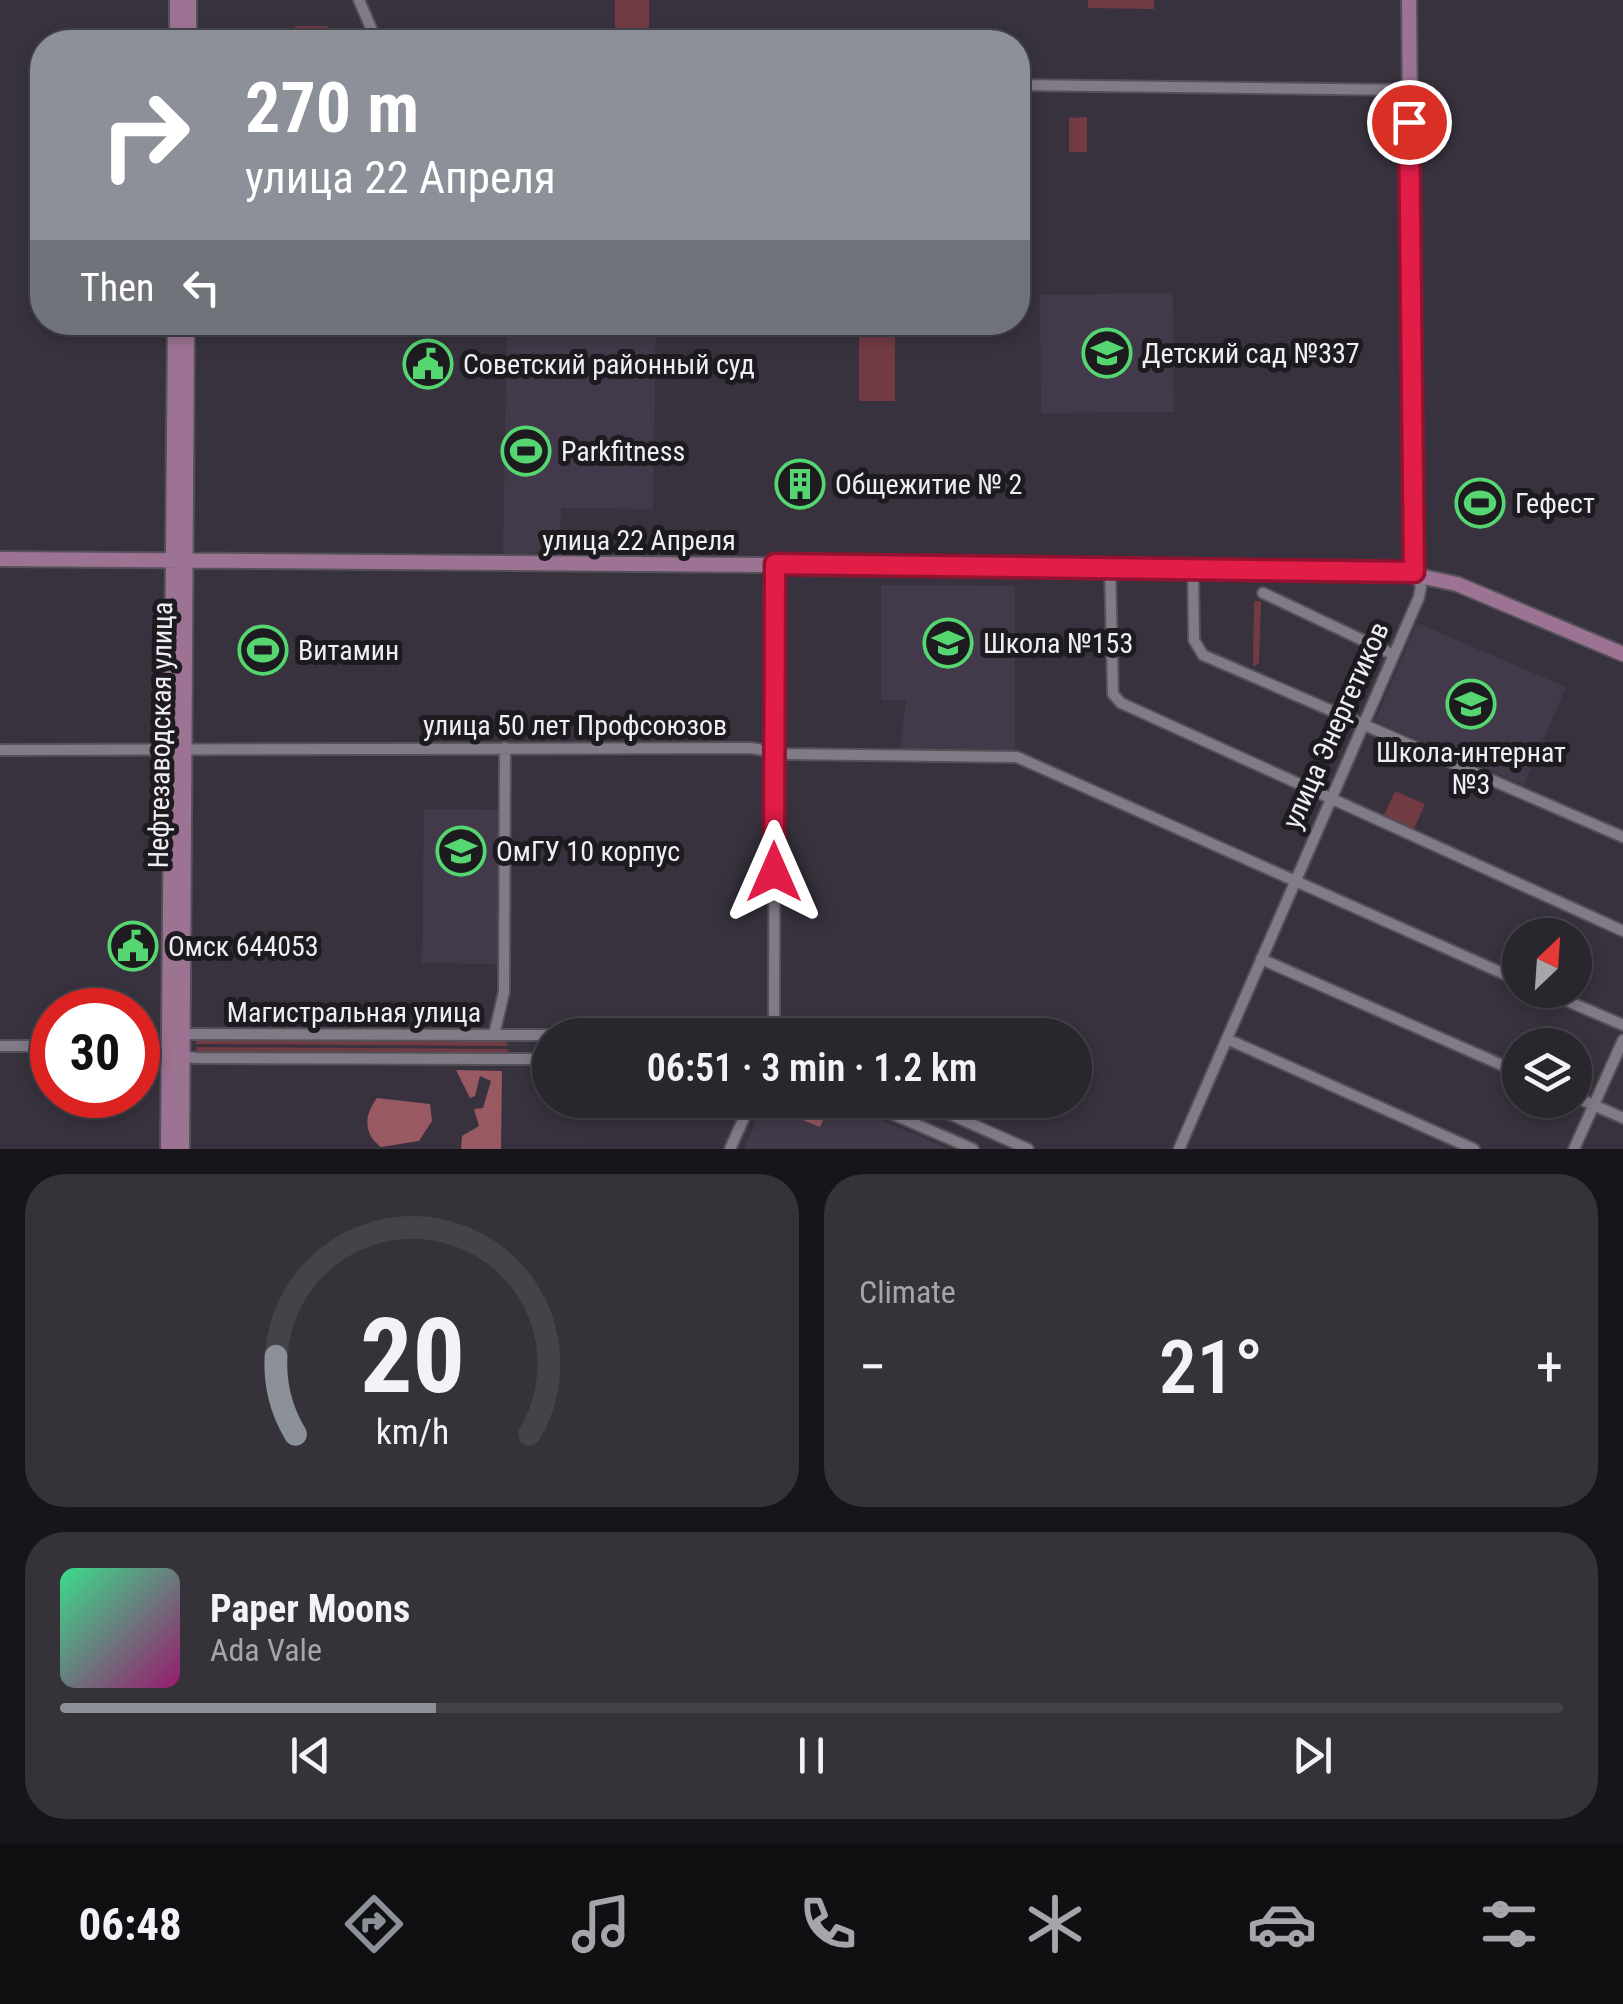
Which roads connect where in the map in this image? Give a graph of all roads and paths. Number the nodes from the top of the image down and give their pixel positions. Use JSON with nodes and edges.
{"nodes":[{"id":1,"x":177,"y":0,"type":"edge"},
{"id":2,"x":189,"y":0,"type":"edge"},
{"id":3,"x":359,"y":0,"type":"edge"},
{"id":4,"x":1408,"y":0,"type":"edge"},
{"id":5,"x":177,"y":30,"type":"edge"},
{"id":6,"x":189,"y":30,"type":"edge"},
{"id":7,"x":372,"y":30,"type":"edge"},
{"id":8,"x":1030,"y":85,"type":"edge"},
{"id":9,"x":1408,"y":90,"type":"junction"},
{"id":10,"x":175,"y":335,"type":"edge"},
{"id":11,"x":188,"y":335,"type":"edge"},
{"id":12,"x":181,"y":553,"type":"junction"},
{"id":13,"x":0,"y":558,"type":"edge"},
{"id":14,"x":156,"y":560,"type":"junction"},
{"id":15,"x":204,"y":560,"type":"junction"},
{"id":16,"x":775,"y":564,"type":"junction"},
{"id":17,"x":1110,"y":566,"type":"junction"},
{"id":18,"x":1193,"y":567,"type":"junction"},
{"id":19,"x":1414,"y":572,"type":"junction"},
{"id":20,"x":181,"y":577,"type":"junction"},
{"id":21,"x":1264,"y":593,"type":"dead end"},
{"id":22,"x":1623,"y":654,"type":"edge"},
{"id":23,"x":1394,"y":655,"type":"junction"},
{"id":24,"x":1364,"y":726,"type":"junction"},
{"id":25,"x":505,"y":748,"type":"junction"},
{"id":26,"x":177,"y":749,"type":"junction"},
{"id":27,"x":0,"y":750,"type":"edge"},
{"id":28,"x":773,"y":750,"type":"junction"},
{"id":29,"x":1330,"y":799,"type":"junction"},
{"id":30,"x":1623,"y":837,"type":"edge"},
{"id":31,"x":1296,"y":878,"type":"junction"},
{"id":32,"x":1623,"y":930,"type":"edge"},
{"id":33,"x":1262,"y":959,"type":"junction"},
{"id":34,"x":1502,"y":973,"type":"edge"},
{"id":35,"x":1584,"y":1008,"type":"edge"},
{"id":36,"x":774,"y":1018,"type":"edge"},
{"id":37,"x":1623,"y":1025,"type":"edge"},
{"id":38,"x":494,"y":1035,"type":"junction"},
{"id":39,"x":532,"y":1036,"type":"edge"},
{"id":40,"x":1227,"y":1039,"type":"junction"},
{"id":41,"x":1623,"y":1040,"type":"edge"},
{"id":42,"x":160,"y":1045,"type":"edge"},
{"id":43,"x":173,"y":1045,"type":"junction"},
{"id":44,"x":0,"y":1046,"type":"edge"},
{"id":45,"x":30,"y":1046,"type":"edge"},
{"id":46,"x":532,"y":1058,"type":"edge"},
{"id":47,"x":1502,"y":1065,"type":"edge"},
{"id":48,"x":1594,"y":1105,"type":"junction"},
{"id":49,"x":744,"y":1118,"type":"edge"},
{"id":50,"x":902,"y":1118,"type":"edge"},
{"id":51,"x":958,"y":1118,"type":"edge"},
{"id":52,"x":1623,"y":1118,"type":"edge"},
{"id":53,"x":168,"y":1149,"type":"edge"},
{"id":54,"x":182,"y":1149,"type":"edge"},
{"id":55,"x":730,"y":1149,"type":"edge"},
{"id":56,"x":973,"y":1149,"type":"edge"},
{"id":57,"x":1028,"y":1149,"type":"edge"},
{"id":58,"x":1179,"y":1149,"type":"edge"},
{"id":59,"x":1474,"y":1149,"type":"edge"},
{"id":60,"x":1574,"y":1149,"type":"edge"}],
"edges":[{"from":1,"to":5,"type":"main road"},
{"from":2,"to":6,"type":"main road"},
{"from":3,"to":7,"type":"street"},
{"from":4,"to":9,"type":"main road","name":"улица Энергетиков"},
{"from":8,"to":9,"type":"street"},
{"from":9,"to":19,"type":"main road","name":"улица Энергетиков"},
{"from":10,"to":12,"type":"main road","name":"Нефтезаводская улица"},
{"from":11,"to":12,"type":"main road","name":"Нефтезаводская улица"},
{"from":12,"to":14,"type":"main road","name":"улица 22 Апреля"},
{"from":12,"to":15,"type":"main road","name":"улица 22 Апреля"},
{"from":12,"to":20,"type":"main road","name":"Нефтезаводская улица"},
{"from":13,"to":14,"type":"main road","name":"улица 22 Апреля"},
{"from":14,"to":20,"type":"main road"},
{"from":15,"to":16,"type":"main road","name":"улица 22 Апреля"},
{"from":15,"to":20,"type":"main road"},
{"from":16,"to":17,"type":"main road","name":"улица 22 Апреля"},
{"from":16,"to":28,"type":"street"},
{"from":17,"to":18,"type":"main road","name":"улица 22 Апреля"},
{"from":17,"to":29,"type":"street"},
{"from":18,"to":19,"type":"main road","name":"улица 22 Апреля"},
{"from":18,"to":24,"type":"street"},
{"from":19,"to":22,"type":"main road","name":"улица 22 Апреля"},
{"from":19,"to":23,"type":"street","name":"улица Энергетиков"},
{"from":20,"to":26,"type":"main road","name":"Нефтезаводская улица"},
{"from":21,"to":23,"type":"street"},
{"from":23,"to":24,"type":"street","name":"улица Энергетиков"},
{"from":24,"to":29,"type":"street","name":"улица Энергетиков"},
{"from":24,"to":30,"type":"street"},
{"from":25,"to":26,"type":"street","name":"улица 50 лет Профсоюзов"},
{"from":25,"to":28,"type":"street","name":"улица 50 лет Профсоюзов"},
{"from":25,"to":38,"type":"street"},
{"from":26,"to":27,"type":"street","name":"улица 50 лет Профсоюзов"},
{"from":26,"to":43,"type":"main road","name":"Нефтезаводская улица"},
{"from":28,"to":31,"type":"street","name":"улица 50 лет Профсоюзов"},
{"from":28,"to":36,"type":"street"},
{"from":29,"to":31,"type":"street","name":"улица Энергетиков"},
{"from":29,"to":32,"type":"street"},
{"from":31,"to":33,"type":"street","name":"улица Энергетиков"},
{"from":31,"to":34,"type":"street","name":"улица 50 лет Профсоюзов"},
{"from":33,"to":40,"type":"street","name":"улица Энергетиков"},
{"from":33,"to":47,"type":"street"},
{"from":35,"to":37,"type":"street"},
{"from":38,"to":39,"type":"street","name":"Магистральная улица"},
{"from":38,"to":43,"type":"street","name":"Магистральная улица"},
{"from":40,"to":58,"type":"street","name":"улица Энергетиков"},
{"from":40,"to":59,"type":"street"},
{"from":41,"to":48,"type":"street"},
{"from":42,"to":43,"type":"street","name":"Магистральная улица"},
{"from":43,"to":46,"type":"street","name":"Магистральная улица"},
{"from":43,"to":53,"type":"main road","name":"Нефтезаводская улица"},
{"from":43,"to":54,"type":"main road","name":"Нефтезаводская улица"},
{"from":44,"to":45,"type":"street"},
{"from":48,"to":52,"type":"street"},
{"from":48,"to":60,"type":"street"},
{"from":49,"to":55,"type":"street"},
{"from":50,"to":56,"type":"street"},
{"from":51,"to":57,"type":"street"}]}
